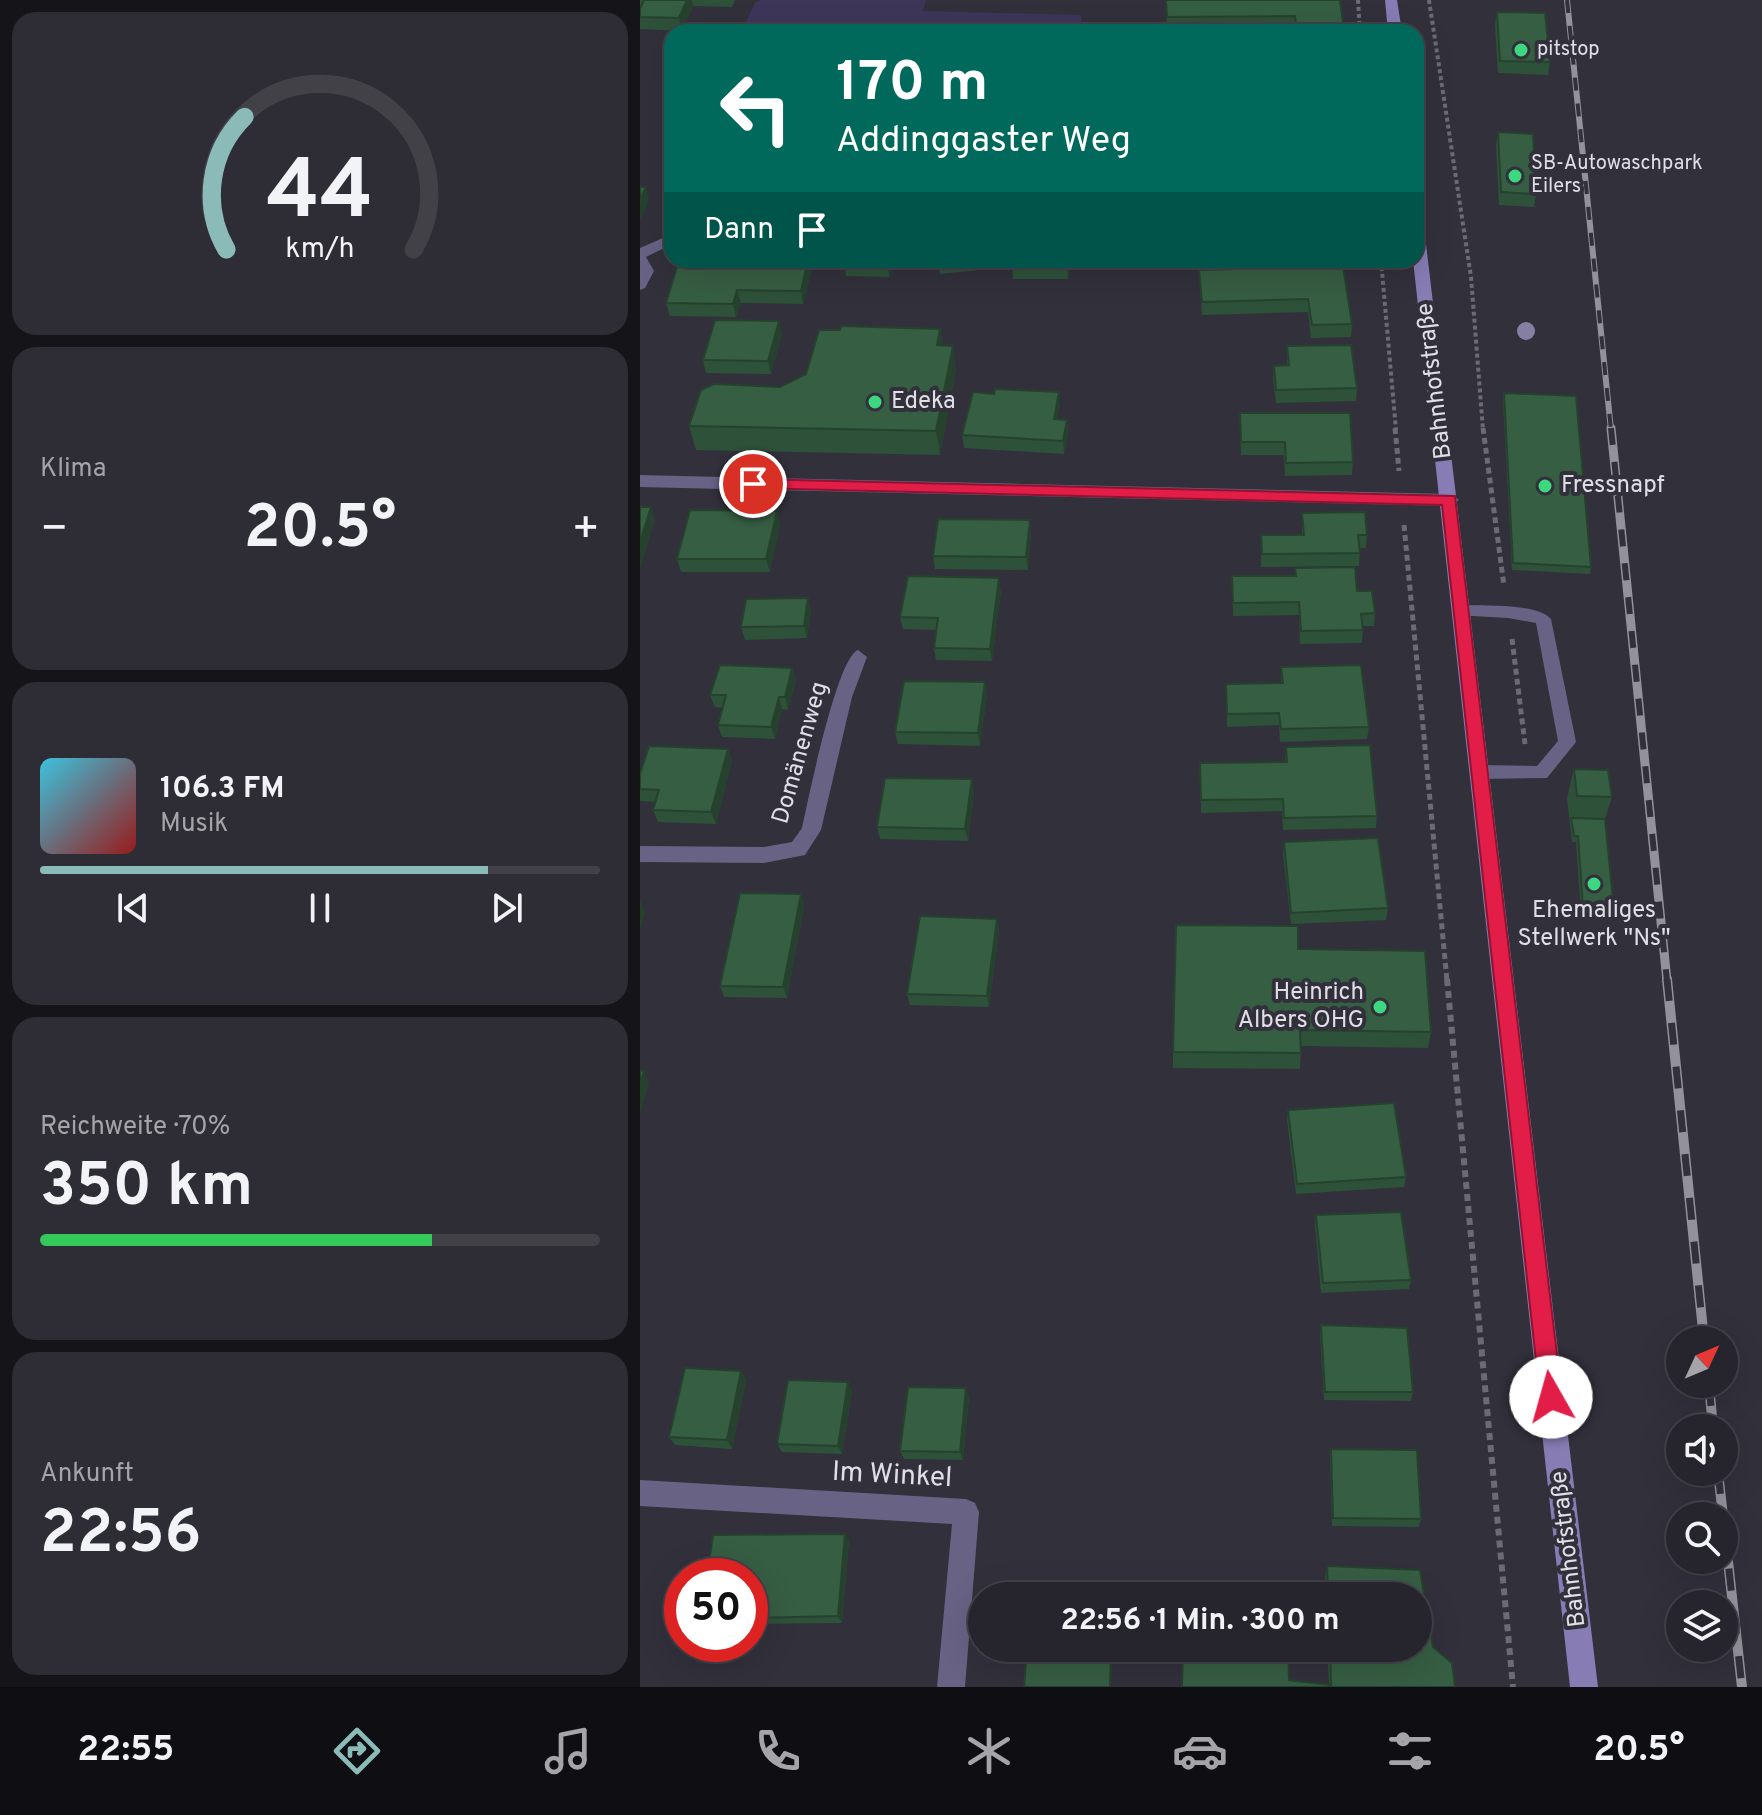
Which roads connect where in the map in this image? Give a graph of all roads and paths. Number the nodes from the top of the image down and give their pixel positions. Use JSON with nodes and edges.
{"nodes":[{"id":1,"x":1358,"y":0,"type":"edge"},
{"id":2,"x":1391,"y":0,"type":"edge"},
{"id":3,"x":1429,"y":0,"type":"edge"},
{"id":4,"x":1360,"y":24,"type":"edge"},
{"id":5,"x":1394,"y":24,"type":"edge"},
{"id":6,"x":664,"y":242,"type":"edge"},
{"id":7,"x":640,"y":254,"type":"edge"},
{"id":8,"x":640,"y":260,"type":"edge"},
{"id":9,"x":1382,"y":268,"type":"edge"},
{"id":10,"x":1422,"y":268,"type":"edge"},
{"id":11,"x":640,"y":285,"type":"edge"},
{"id":12,"x":640,"y":481,"type":"edge"},
{"id":13,"x":1401,"y":499,"type":"junction"},
{"id":14,"x":1450,"y":500,"type":"junction"},
{"id":15,"x":1461,"y":611,"type":"junction"},
{"id":16,"x":1508,"y":612,"type":"junction"},
{"id":17,"x":858,"y":657,"type":"dead end"},
{"id":18,"x":1479,"y":772,"type":"junction"},
{"id":19,"x":1529,"y":773,"type":"junction"},
{"id":20,"x":640,"y":854,"type":"edge"},
{"id":21,"x":640,"y":1493,"type":"edge"},
{"id":22,"x":951,"y":1687,"type":"edge"},
{"id":23,"x":1513,"y":1687,"type":"edge"},
{"id":24,"x":1584,"y":1687,"type":"edge"}],
"edges":[{"from":1,"to":4,"type":"path"},
{"from":2,"to":5,"type":"main road"},
{"from":3,"to":16,"type":"path"},
{"from":6,"to":7,"type":"street"},
{"from":8,"to":11,"type":"street"},
{"from":9,"to":13,"type":"path"},
{"from":10,"to":14,"type":"main road","name":"Bahnhofstraße"},
{"from":12,"to":13,"type":"street"},
{"from":13,"to":14,"type":"street"},
{"from":13,"to":23,"type":"path"},
{"from":14,"to":15,"type":"main road","name":"Bahnhofstraße"},
{"from":15,"to":16,"type":"lane"},
{"from":15,"to":18,"type":"main road","name":"Bahnhofstraße"},
{"from":16,"to":19,"type":"path"},
{"from":16,"to":19,"type":"lane"},
{"from":17,"to":20,"type":"street","name":"Domänenweg"},
{"from":18,"to":19,"type":"lane"},
{"from":18,"to":24,"type":"main road","name":"Bahnhofstraße"},
{"from":21,"to":22,"type":"street","name":"Im Winkel"}]}
